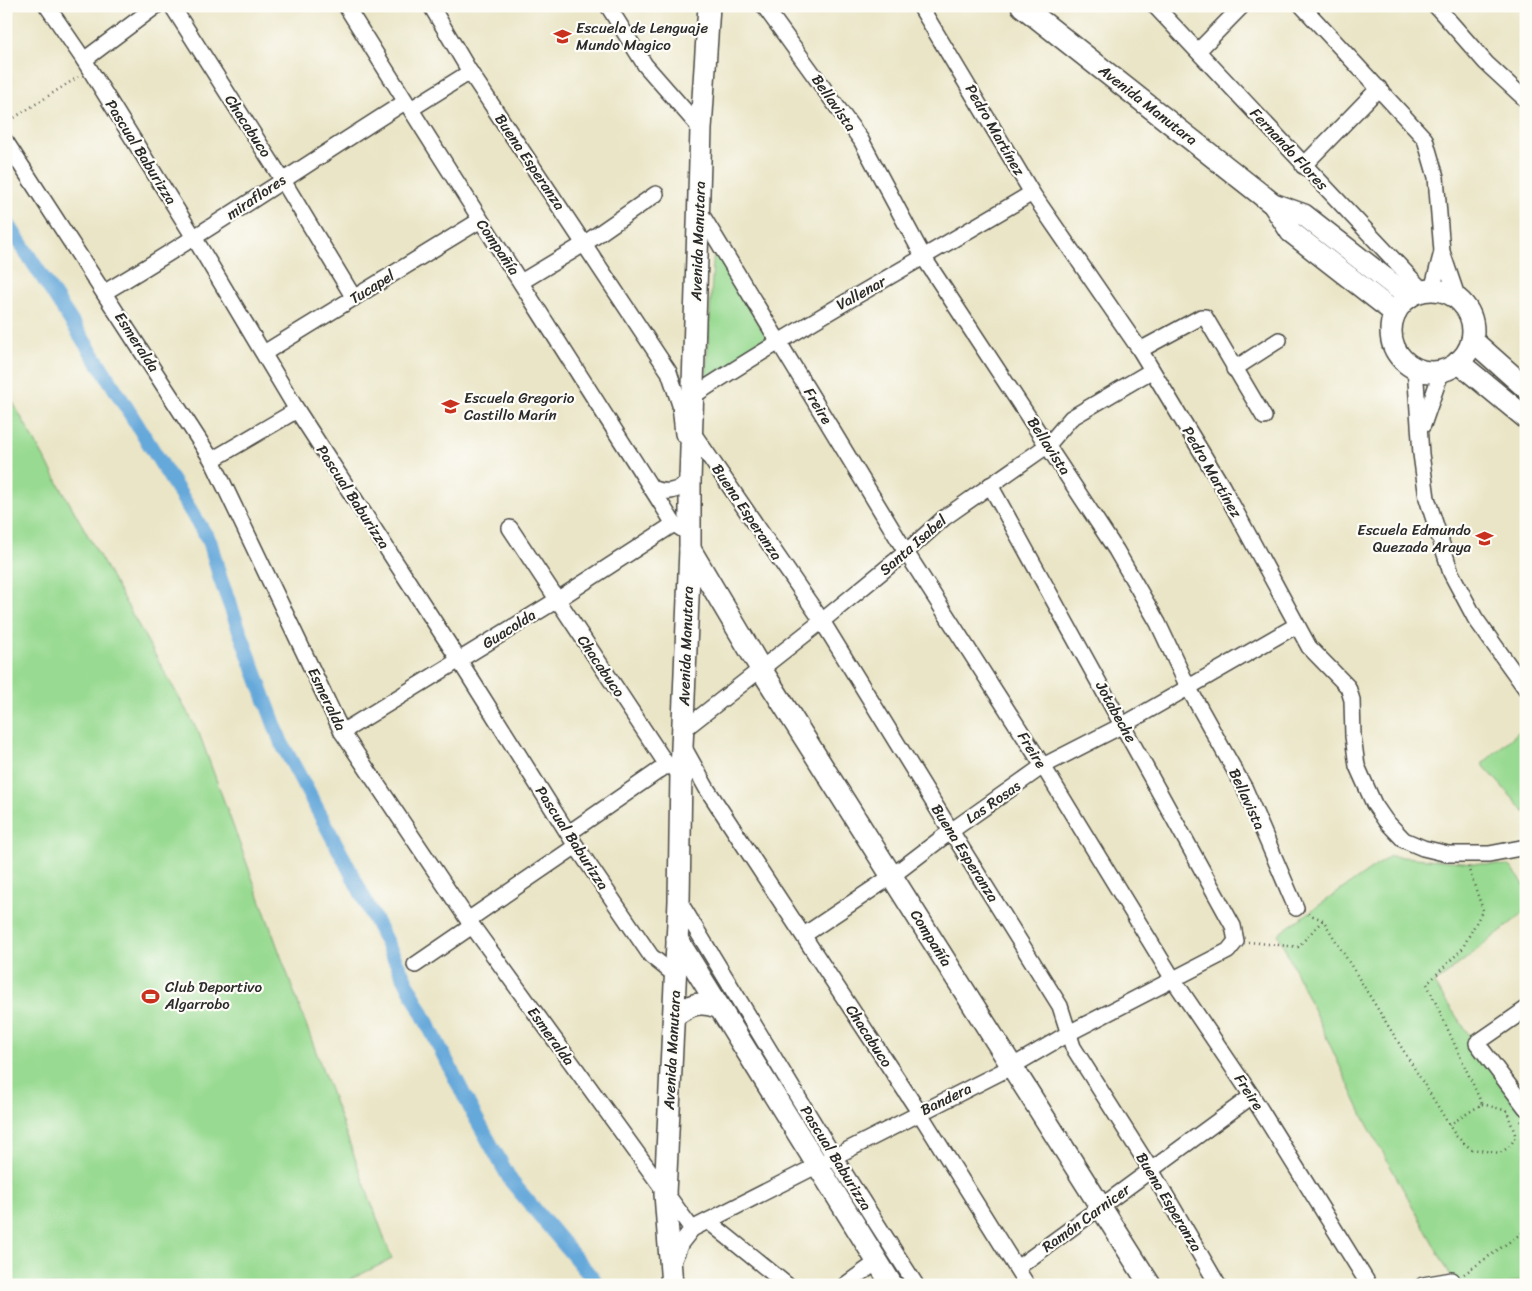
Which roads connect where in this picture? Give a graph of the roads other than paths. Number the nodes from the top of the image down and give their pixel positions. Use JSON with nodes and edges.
{"nodes":[{"id":1,"x":47,"y":6,"type":"edge"},
{"id":2,"x":156,"y":6,"type":"edge"},
{"id":3,"x":172,"y":6,"type":"edge"},
{"id":4,"x":346,"y":6,"type":"edge"},
{"id":5,"x":430,"y":6,"type":"edge"},
{"id":6,"x":608,"y":6,"type":"edge"},
{"id":7,"x":709,"y":6,"type":"edge"},
{"id":8,"x":764,"y":6,"type":"edge"},
{"id":9,"x":920,"y":6,"type":"edge"},
{"id":10,"x":1022,"y":6,"type":"edge"},
{"id":11,"x":1155,"y":6,"type":"edge"},
{"id":12,"x":1242,"y":6,"type":"edge"},
{"id":13,"x":1302,"y":6,"type":"edge"},
{"id":14,"x":1436,"y":6,"type":"edge"},
{"id":15,"x":1198,"y":51,"type":"junction"},
{"id":16,"x":87,"y":65,"type":"junction"},
{"id":17,"x":470,"y":72,"type":"junction"},
{"id":18,"x":1379,"y":88,"type":"junction"},
{"id":19,"x":1526,"y":100,"type":"edge"},
{"id":20,"x":408,"y":106,"type":"junction"},
{"id":21,"x":701,"y":129,"type":"junction"},
{"id":22,"x":6,"y":142,"type":"edge"},
{"id":23,"x":1303,"y":166,"type":"junction"},
{"id":24,"x":282,"y":179,"type":"junction"},
{"id":25,"x":1032,"y":193,"type":"junction"},
{"id":26,"x":656,"y":194,"type":"dead end"},
{"id":27,"x":1273,"y":204,"type":"junction"},
{"id":28,"x":700,"y":212,"type":"junction"},
{"id":29,"x":479,"y":221,"type":"junction"},
{"id":30,"x":195,"y":239,"type":"junction"},
{"id":31,"x":584,"y":244,"type":"junction"},
{"id":32,"x":1442,"y":252,"type":"junction"},
{"id":33,"x":924,"y":258,"type":"junction"},
{"id":34,"x":521,"y":282,"type":"junction"},
{"id":35,"x":105,"y":292,"type":"junction"},
{"id":36,"x":1421,"y":293,"type":"junction"},
{"id":37,"x":354,"y":298,"type":"junction"},
{"id":38,"x":1458,"y":299,"type":"junction"},
{"id":39,"x":1395,"y":313,"type":"junction"},
{"id":40,"x":778,"y":340,"type":"junction"},
{"id":41,"x":1279,"y":340,"type":"dead end"},
{"id":42,"x":1472,"y":340,"type":"junction"},
{"id":43,"x":1140,"y":350,"type":"junction"},
{"id":44,"x":264,"y":353,"type":"junction"},
{"id":45,"x":1450,"y":366,"type":"junction"},
{"id":46,"x":1415,"y":367,"type":"junction"},
{"id":47,"x":1234,"y":369,"type":"junction"},
{"id":48,"x":1151,"y":371,"type":"junction"},
{"id":49,"x":1526,"y":388,"type":"edge"},
{"id":50,"x":693,"y":396,"type":"junction"},
{"id":51,"x":297,"y":410,"type":"junction"},
{"id":52,"x":1264,"y":416,"type":"dead end"},
{"id":53,"x":1526,"y":418,"type":"edge"},
{"id":54,"x":1421,"y":432,"type":"junction"},
{"id":55,"x":693,"y":433,"type":"junction"},
{"id":56,"x":1048,"y":445,"type":"junction"},
{"id":57,"x":212,"y":460,"type":"junction"},
{"id":58,"x":690,"y":481,"type":"junction"},
{"id":59,"x":990,"y":485,"type":"junction"},
{"id":60,"x":651,"y":488,"type":"junction"},
{"id":61,"x":510,"y":528,"type":"dead end"},
{"id":62,"x":685,"y":536,"type":"junction"},
{"id":63,"x":906,"y":552,"type":"junction"},
{"id":64,"x":689,"y":589,"type":"junction"},
{"id":65,"x":714,"y":590,"type":"junction"},
{"id":66,"x":557,"y":600,"type":"junction"},
{"id":67,"x":822,"y":621,"type":"junction"},
{"id":68,"x":1297,"y":625,"type":"junction"},
{"id":69,"x":460,"y":660,"type":"junction"},
{"id":70,"x":760,"y":669,"type":"junction"},
{"id":71,"x":1188,"y":687,"type":"junction"},
{"id":72,"x":1526,"y":689,"type":"edge"},
{"id":73,"x":1123,"y":725,"type":"junction"},
{"id":74,"x":342,"y":732,"type":"junction"},
{"id":75,"x":682,"y":738,"type":"junction"},
{"id":76,"x":1043,"y":766,"type":"junction"},
{"id":77,"x":674,"y":768,"type":"junction"},
{"id":78,"x":707,"y":789,"type":"junction"},
{"id":79,"x":951,"y":830,"type":"junction"},
{"id":80,"x":573,"y":840,"type":"junction"},
{"id":81,"x":1526,"y":847,"type":"edge"},
{"id":82,"x":892,"y":876,"type":"junction"},
{"id":83,"x":679,"y":901,"type":"junction"},
{"id":84,"x":1296,"y":908,"type":"road end"},
{"id":85,"x":470,"y":923,"type":"junction"},
{"id":86,"x":804,"y":936,"type":"junction"},
{"id":87,"x":677,"y":939,"type":"junction"},
{"id":88,"x":1236,"y":941,"type":"joint"},
{"id":89,"x":415,"y":965,"type":"dead end"},
{"id":90,"x":676,"y":976,"type":"junction"},
{"id":91,"x":1173,"y":979,"type":"junction"},
{"id":92,"x":720,"y":1008,"type":"junction"},
{"id":93,"x":1526,"y":1009,"type":"edge"},
{"id":94,"x":674,"y":1016,"type":"junction"},
{"id":95,"x":1069,"y":1032,"type":"junction"},
{"id":96,"x":1012,"y":1067,"type":"junction"},
{"id":97,"x":1252,"y":1096,"type":"junction"},
{"id":98,"x":1526,"y":1108,"type":"edge"},
{"id":99,"x":919,"y":1112,"type":"junction"},
{"id":100,"x":825,"y":1160,"type":"junction"},
{"id":101,"x":1151,"y":1170,"type":"junction"},
{"id":102,"x":665,"y":1194,"type":"junction"},
{"id":103,"x":1102,"y":1205,"type":"junction"},
{"id":104,"x":708,"y":1221,"type":"junction"},
{"id":105,"x":692,"y":1229,"type":"junction"},
{"id":106,"x":877,"y":1262,"type":"junction"},
{"id":107,"x":1017,"y":1268,"type":"junction"},
{"id":108,"x":671,"y":1277,"type":"edge"},
{"id":109,"x":1452,"y":1280,"type":"road end"},
{"id":110,"x":787,"y":1285,"type":"edge"},
{"id":111,"x":845,"y":1285,"type":"edge"},
{"id":112,"x":892,"y":1285,"type":"edge"},
{"id":113,"x":916,"y":1285,"type":"edge"},
{"id":114,"x":1027,"y":1285,"type":"edge"},
{"id":115,"x":1150,"y":1285,"type":"edge"},
{"id":116,"x":1218,"y":1285,"type":"edge"},
{"id":117,"x":1369,"y":1285,"type":"edge"},
{"id":118,"x":1423,"y":1285,"type":"edge"}],
"edges":[{"from":1,"to":16,"type":"street","name":"Pascual Baburizza"},
{"from":2,"to":16,"type":"street"},
{"from":3,"to":24,"type":"street","name":"Chacabuco"},
{"from":4,"to":20,"type":"street","name":"Compañía"},
{"from":5,"to":17,"type":"street","name":"Buena Esperanza"},
{"from":6,"to":21,"type":"street"},
{"from":7,"to":21,"type":"main road","name":"Avenida Manutara"},
{"from":8,"to":33,"type":"street","name":"Bellavista"},
{"from":9,"to":25,"type":"street","name":"Pedro Martínez"},
{"from":10,"to":27,"type":"main road","name":"Avenida Manutara"},
{"from":11,"to":15,"type":"street","name":"Fernando Flores"},
{"from":12,"to":15,"type":"street"},
{"from":13,"to":18,"type":"street"},
{"from":14,"to":19,"type":"street"},
{"from":15,"to":23,"type":"street","name":"Fernando Flores"},
{"from":16,"to":30,"type":"street","name":"Pascual Baburizza"},
{"from":17,"to":20,"type":"street","name":"miraflores"},
{"from":17,"to":31,"type":"street","name":"Buena Esperanza"},
{"from":18,"to":23,"type":"street"},
{"from":18,"to":32,"type":"street"},
{"from":20,"to":24,"type":"street","name":"miraflores"},
{"from":20,"to":29,"type":"street","name":"Compañía"},
{"from":21,"to":28,"type":"main road","name":"Avenida Manutara"},
{"from":22,"to":35,"type":"street","name":"Esmeralda"},
{"from":23,"to":36,"type":"street","name":"Fernando Flores"},
{"from":24,"to":30,"type":"street","name":"miraflores"},
{"from":24,"to":37,"type":"street","name":"Chacabuco"},
{"from":25,"to":33,"type":"street","name":"Vallenar"},
{"from":25,"to":43,"type":"street","name":"Pedro Martínez"},
{"from":26,"to":31,"type":"street"},
{"from":27,"to":36,"type":"main road","name":"Avenida Manutara"},
{"from":27,"to":39,"type":"main road","name":"Avenida Manutara"},
{"from":28,"to":40,"type":"street","name":"Freire"},
{"from":28,"to":50,"type":"main road","name":"Avenida Manutara"},
{"from":29,"to":34,"type":"street","name":"Compañía"},
{"from":29,"to":37,"type":"street","name":"Tucapel"},
{"from":30,"to":35,"type":"street","name":"miraflores"},
{"from":30,"to":44,"type":"street","name":"Pascual Baburizza"},
{"from":31,"to":34,"type":"street"},
{"from":31,"to":58,"type":"street","name":"Buena Esperanza"},
{"from":32,"to":36,"type":"street"},
{"from":32,"to":38,"type":"street"},
{"from":33,"to":40,"type":"street","name":"Vallenar"},
{"from":33,"to":56,"type":"street","name":"Bellavista"},
{"from":34,"to":60,"type":"street","name":"Compañía"},
{"from":35,"to":57,"type":"street","name":"Esmeralda"},
{"from":36,"to":38,"type":"main road"},
{"from":36,"to":39,"type":"main road"},
{"from":37,"to":44,"type":"street","name":"Tucapel"},
{"from":38,"to":42,"type":"main road"},
{"from":39,"to":46,"type":"main road"},
{"from":40,"to":50,"type":"street","name":"Vallenar"},
{"from":40,"to":63,"type":"street","name":"Freire"},
{"from":41,"to":47,"type":"street"},
{"from":42,"to":45,"type":"main road"},
{"from":42,"to":49,"type":"main road"},
{"from":43,"to":47,"type":"street"},
{"from":43,"to":48,"type":"street","name":"Pedro Martínez"},
{"from":44,"to":51,"type":"street","name":"Pascual Baburizza"},
{"from":45,"to":46,"type":"main road"},
{"from":45,"to":53,"type":"main road"},
{"from":45,"to":54,"type":"street"},
{"from":46,"to":54,"type":"street"},
{"from":47,"to":52,"type":"street"},
{"from":48,"to":56,"type":"street","name":"Santa Isabel"},
{"from":48,"to":68,"type":"street","name":"Pedro Martínez"},
{"from":50,"to":55,"type":"main road","name":"Avenida Manutara"},
{"from":51,"to":57,"type":"street"},
{"from":51,"to":69,"type":"street","name":"Pascual Baburizza"},
{"from":54,"to":72,"type":"street"},
{"from":55,"to":58,"type":"main road","name":"Avenida Manutara"},
{"from":55,"to":67,"type":"street","name":"Buena Esperanza"},
{"from":56,"to":59,"type":"street","name":"Santa Isabel"},
{"from":56,"to":71,"type":"street","name":"Bellavista"},
{"from":57,"to":74,"type":"street","name":"Esmeralda"},
{"from":58,"to":60,"type":"street"},
{"from":58,"to":62,"type":"main road","name":"Avenida Manutara"},
{"from":59,"to":63,"type":"street","name":"Santa Isabel"},
{"from":59,"to":73,"type":"street","name":"Jotabeche"},
{"from":60,"to":62,"type":"street","name":"Compañía"},
{"from":61,"to":66,"type":"street","name":"Chacabuco"},
{"from":62,"to":64,"type":"main road","name":"Avenida Manutara"},
{"from":62,"to":65,"type":"main road","name":"Compañía"},
{"from":62,"to":66,"type":"street","name":"Guacolda"},
{"from":63,"to":67,"type":"street","name":"Santa Isabel"},
{"from":63,"to":76,"type":"street","name":"Freire"},
{"from":64,"to":65,"type":"main road"},
{"from":64,"to":75,"type":"main road","name":"Avenida Manutara"},
{"from":65,"to":70,"type":"main road","name":"Compañía"},
{"from":66,"to":69,"type":"street","name":"Guacolda"},
{"from":66,"to":77,"type":"street","name":"Chacabuco"},
{"from":67,"to":70,"type":"street","name":"Santa Isabel"},
{"from":67,"to":79,"type":"street","name":"Buena Esperanza"},
{"from":68,"to":71,"type":"street","name":"Las Rosas"},
{"from":68,"to":81,"type":"street","name":"Pedro Martínez"},
{"from":69,"to":74,"type":"street","name":"Guacolda"},
{"from":69,"to":80,"type":"street","name":"Pascual Baburizza"},
{"from":70,"to":75,"type":"street","name":"Santa Isabel"},
{"from":70,"to":82,"type":"main road","name":"Compañía"},
{"from":71,"to":73,"type":"street","name":"Las Rosas"},
{"from":71,"to":84,"type":"street","name":"Bellavista"},
{"from":73,"to":76,"type":"street","name":"Las Rosas"},
{"from":73,"to":88,"type":"street","name":"Jotabeche"},
{"from":74,"to":85,"type":"street","name":"Esmeralda"},
{"from":75,"to":77,"type":"main road","name":"Avenida Manutara"},
{"from":75,"to":78,"type":"street","name":"Chacabuco"},
{"from":76,"to":79,"type":"street","name":"Las Rosas"},
{"from":76,"to":91,"type":"street","name":"Freire"},
{"from":77,"to":78,"type":"street","name":"Chacabuco"},
{"from":77,"to":80,"type":"street"},
{"from":77,"to":83,"type":"main road","name":"Avenida Manutara"},
{"from":78,"to":86,"type":"street","name":"Chacabuco"},
{"from":79,"to":82,"type":"street","name":"Las Rosas"},
{"from":79,"to":95,"type":"street","name":"Buena Esperanza"},
{"from":80,"to":85,"type":"street"},
{"from":80,"to":90,"type":"street","name":"Pascual Baburizza"},
{"from":82,"to":86,"type":"street","name":"Las Rosas"},
{"from":82,"to":96,"type":"main road","name":"Compañía"},
{"from":83,"to":87,"type":"main road","name":"Avenida Manutara"},
{"from":83,"to":100,"type":"street","name":"Pascual Baburizza"},
{"from":85,"to":89,"type":"street"},
{"from":85,"to":102,"type":"street","name":"Esmeralda"},
{"from":86,"to":99,"type":"street","name":"Chacabuco"},
{"from":87,"to":90,"type":"main road","name":"Avenida Manutara"},
{"from":87,"to":92,"type":"main road","name":"Pascual Baburizza"},
{"from":88,"to":91,"type":"street","name":"Bandera"},
{"from":90,"to":94,"type":"main road","name":"Avenida Manutara"},
{"from":91,"to":95,"type":"street","name":"Bandera"},
{"from":91,"to":97,"type":"street","name":"Freire"},
{"from":92,"to":94,"type":"main road"},
{"from":92,"to":100,"type":"main road","name":"Pascual Baburizza"},
{"from":93,"to":98,"type":"street"},
{"from":94,"to":102,"type":"main road","name":"Avenida Manutara"},
{"from":95,"to":96,"type":"street","name":"Bandera"},
{"from":95,"to":101,"type":"street","name":"Buena Esperanza"},
{"from":96,"to":99,"type":"street","name":"Bandera"},
{"from":96,"to":103,"type":"main road","name":"Compañía"},
{"from":97,"to":101,"type":"street","name":"Ramón Carnicer"},
{"from":97,"to":117,"type":"street","name":"Freire"},
{"from":99,"to":100,"type":"street","name":"Bandera"},
{"from":99,"to":107,"type":"street","name":"Chacabuco"},
{"from":100,"to":104,"type":"street","name":"Bandera"},
{"from":100,"to":106,"type":"main road","name":"Pascual Baburizza"},
{"from":100,"to":113,"type":"street","name":"Pascual Baburizza"},
{"from":101,"to":103,"type":"street","name":"Ramón Carnicer"},
{"from":101,"to":116,"type":"street","name":"Buena Esperanza"},
{"from":102,"to":105,"type":"street","name":"Esmeralda"},
{"from":102,"to":108,"type":"main road","name":"Avenida Manutara"},
{"from":103,"to":107,"type":"street","name":"Ramón Carnicer"},
{"from":103,"to":115,"type":"main road","name":"Compañía"},
{"from":104,"to":105,"type":"street","name":"Bandera"},
{"from":104,"to":110,"type":"street"},
{"from":105,"to":108,"type":"street"},
{"from":106,"to":111,"type":"street"},
{"from":106,"to":112,"type":"main road","name":"Pascual Baburizza"},
{"from":107,"to":114,"type":"street","name":"Chacabuco"},
{"from":109,"to":118,"type":"street"}]}
